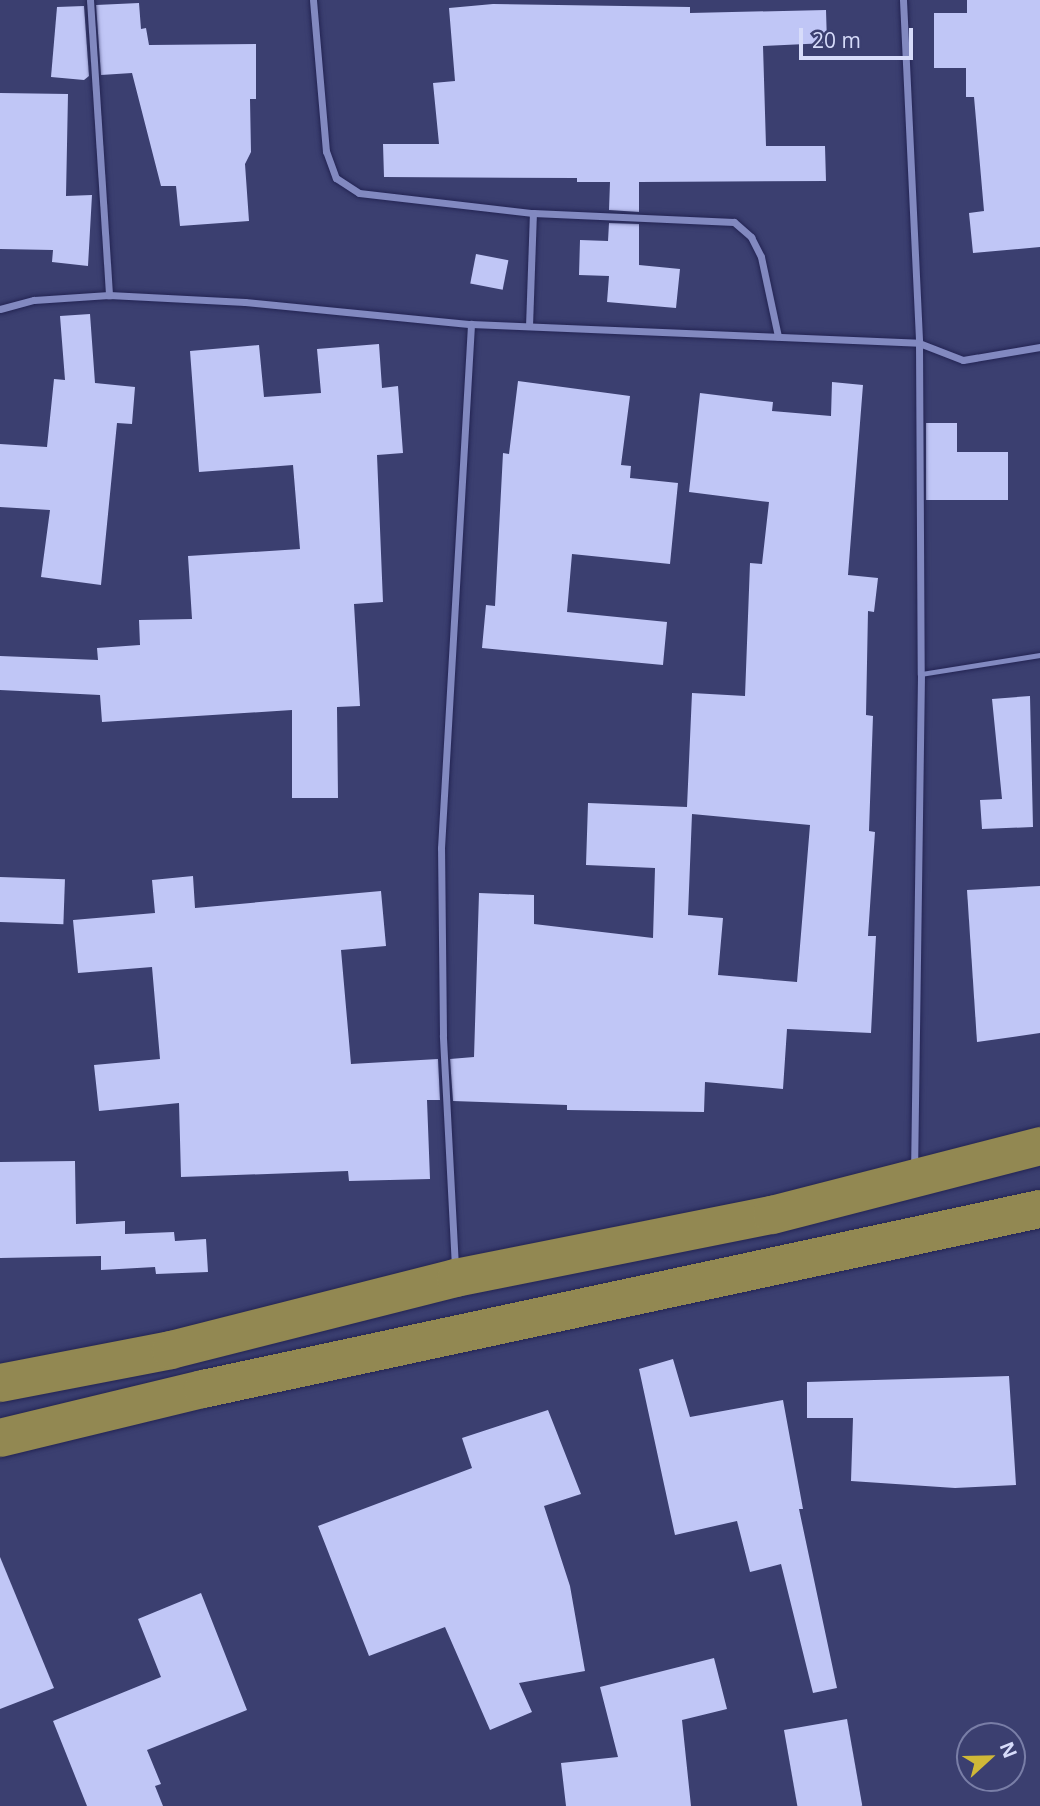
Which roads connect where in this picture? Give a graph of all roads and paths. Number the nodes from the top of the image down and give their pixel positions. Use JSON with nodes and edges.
{"nodes":[{"id":1,"x":90,"y":0,"type":"edge"},
{"id":2,"x":313,"y":0,"type":"edge"},
{"id":3,"x":904,"y":0,"type":"edge"},
{"id":4,"x":533,"y":213,"type":"junction"},
{"id":5,"x":109,"y":295,"type":"junction"},
{"id":6,"x":0,"y":309,"type":"edge"},
{"id":7,"x":471,"y":324,"type":"junction"},
{"id":8,"x":529,"y":326,"type":"junction"},
{"id":9,"x":778,"y":336,"type":"junction"},
{"id":10,"x":919,"y":342,"type":"junction"},
{"id":11,"x":1040,"y":347,"type":"edge"},
{"id":12,"x":1040,"y":655,"type":"edge"},
{"id":13,"x":920,"y":674,"type":"junction"},
{"id":14,"x":1040,"y":1146,"type":"edge"},
{"id":15,"x":914,"y":1177,"type":"junction"},
{"id":16,"x":1040,"y":1209,"type":"edge"},
{"id":17,"x":456,"y":1278,"type":"junction"},
{"id":18,"x":0,"y":1383,"type":"edge"},
{"id":19,"x":0,"y":1438,"type":"edge"}],
"edges":[{"from":1,"to":5,"type":"street"},
{"from":2,"to":4,"type":"street"},
{"from":3,"to":10,"type":"street"},
{"from":4,"to":8,"type":"street"},
{"from":4,"to":9,"type":"street"},
{"from":5,"to":6,"type":"street"},
{"from":5,"to":7,"type":"street"},
{"from":7,"to":8,"type":"street"},
{"from":7,"to":17,"type":"street"},
{"from":8,"to":9,"type":"street"},
{"from":9,"to":10,"type":"street"},
{"from":10,"to":11,"type":"street"},
{"from":10,"to":13,"type":"street"},
{"from":12,"to":13,"type":"lane"},
{"from":13,"to":15,"type":"street"},
{"from":14,"to":15,"type":"main road"},
{"from":15,"to":17,"type":"main road"},
{"from":16,"to":19,"type":"main road"},
{"from":17,"to":18,"type":"main road"}]}
